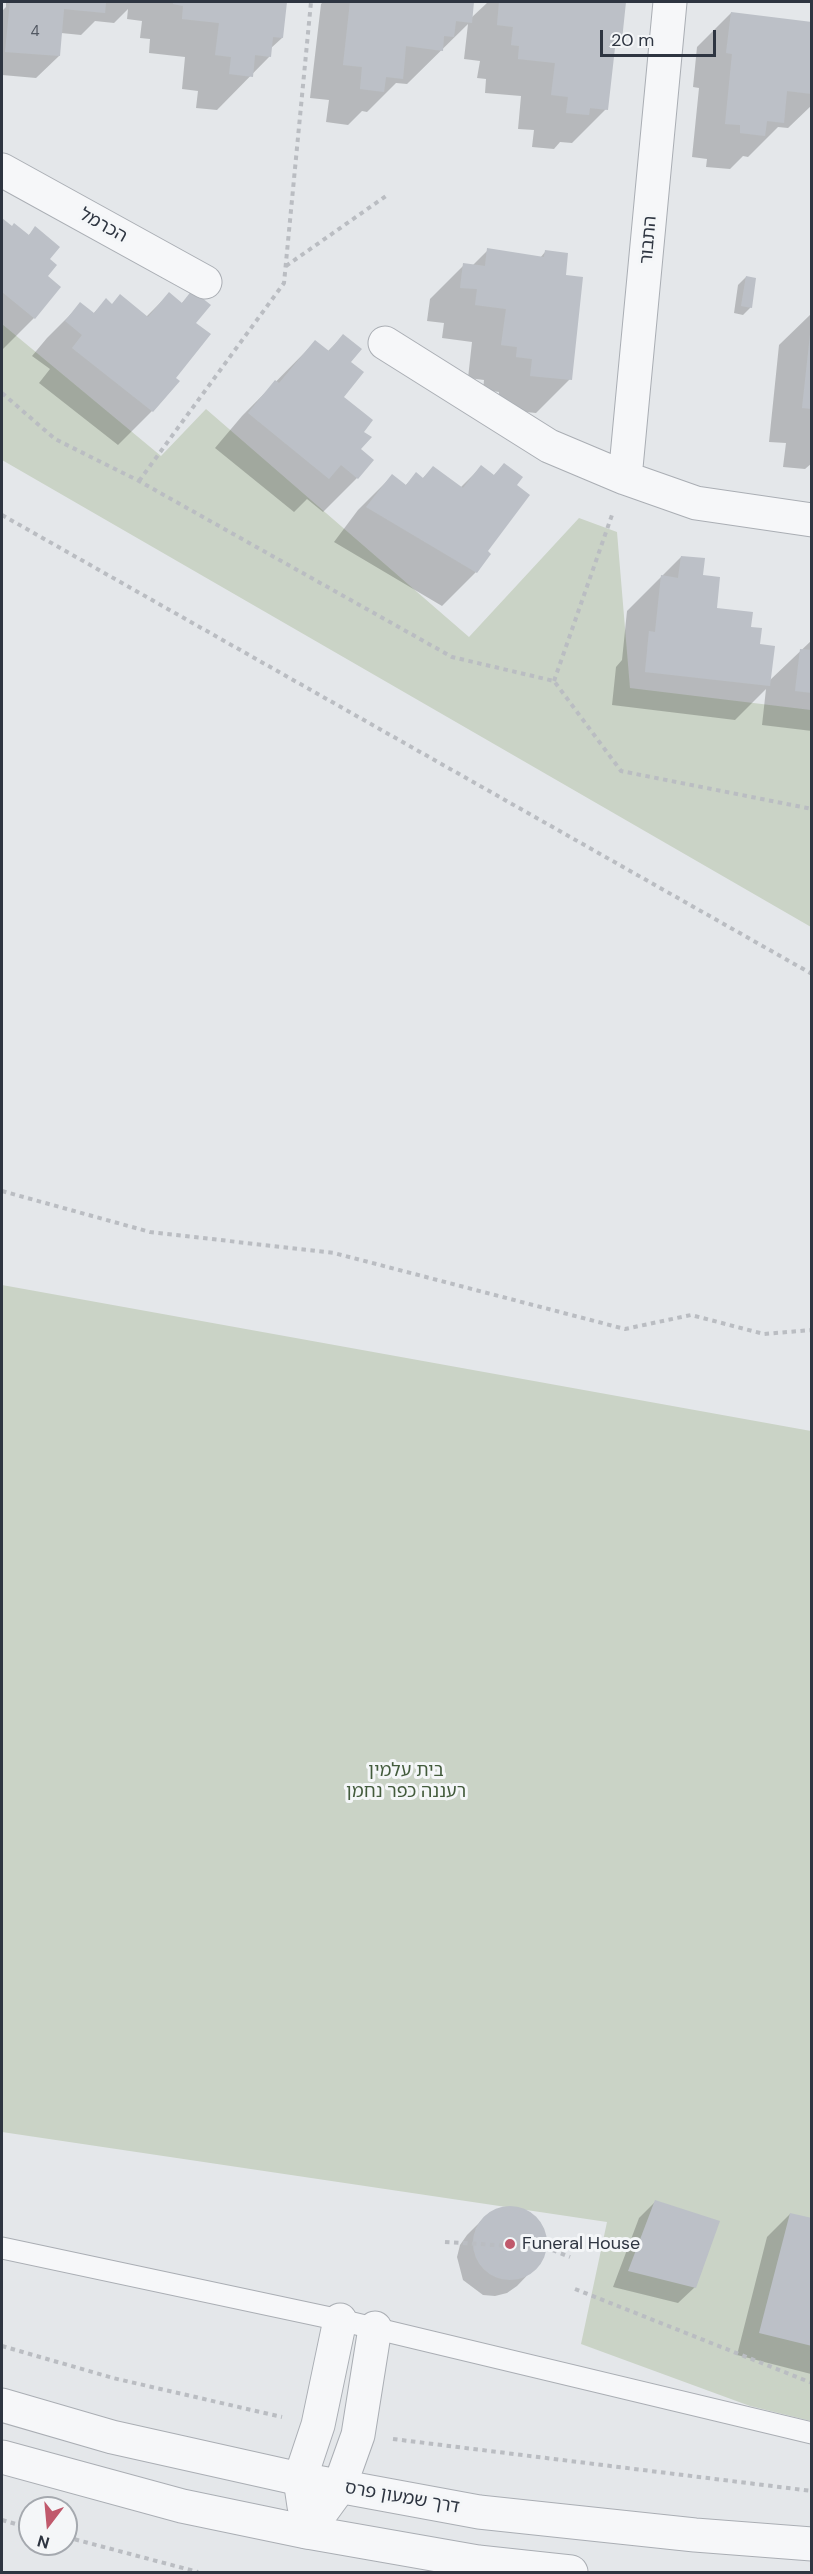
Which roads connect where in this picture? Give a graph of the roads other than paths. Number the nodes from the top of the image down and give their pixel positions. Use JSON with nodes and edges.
{"nodes":[{"id":1,"x":670,"y":2,"type":"edge"},
{"id":2,"x":2,"y":170,"type":"edge"},
{"id":3,"x":205,"y":282,"type":"dead end"},
{"id":4,"x":385,"y":343,"type":"dead end"},
{"id":5,"x":625,"y":478,"type":"junction"},
{"id":6,"x":812,"y":520,"type":"edge"},
{"id":7,"x":2,"y":2248,"type":"edge"},
{"id":8,"x":339,"y":2320,"type":"junction"},
{"id":9,"x":375,"y":2328,"type":"junction"},
{"id":10,"x":2,"y":2405,"type":"edge"},
{"id":11,"x":812,"y":2433,"type":"edge"},
{"id":12,"x":2,"y":2457,"type":"edge"},
{"id":13,"x":300,"y":2479,"type":"junction"},
{"id":14,"x":339,"y":2488,"type":"junction"},
{"id":15,"x":307,"y":2532,"type":"junction"},
{"id":16,"x":812,"y":2544,"type":"edge"},
{"id":17,"x":572,"y":2572,"type":"edge"}],
"edges":[{"from":1,"to":5,"type":"street","name":"התבור"},
{"from":2,"to":3,"type":"street","name":"הכרמל"},
{"from":4,"to":5,"type":"street"},
{"from":5,"to":6,"type":"street"},
{"from":7,"to":8,"type":"lane"},
{"from":8,"to":9,"type":"lane"},
{"from":8,"to":13,"type":"street"},
{"from":9,"to":11,"type":"lane"},
{"from":9,"to":14,"type":"street"},
{"from":10,"to":13,"type":"street","name":"דרך שמעון פרס"},
{"from":12,"to":15,"type":"street"},
{"from":13,"to":14,"type":"street","name":"דרך שמעון פרס"},
{"from":13,"to":15,"type":"street"},
{"from":14,"to":15,"type":"street"},
{"from":14,"to":16,"type":"street","name":"דרך שמעון פרס"},
{"from":15,"to":17,"type":"street"}]}
